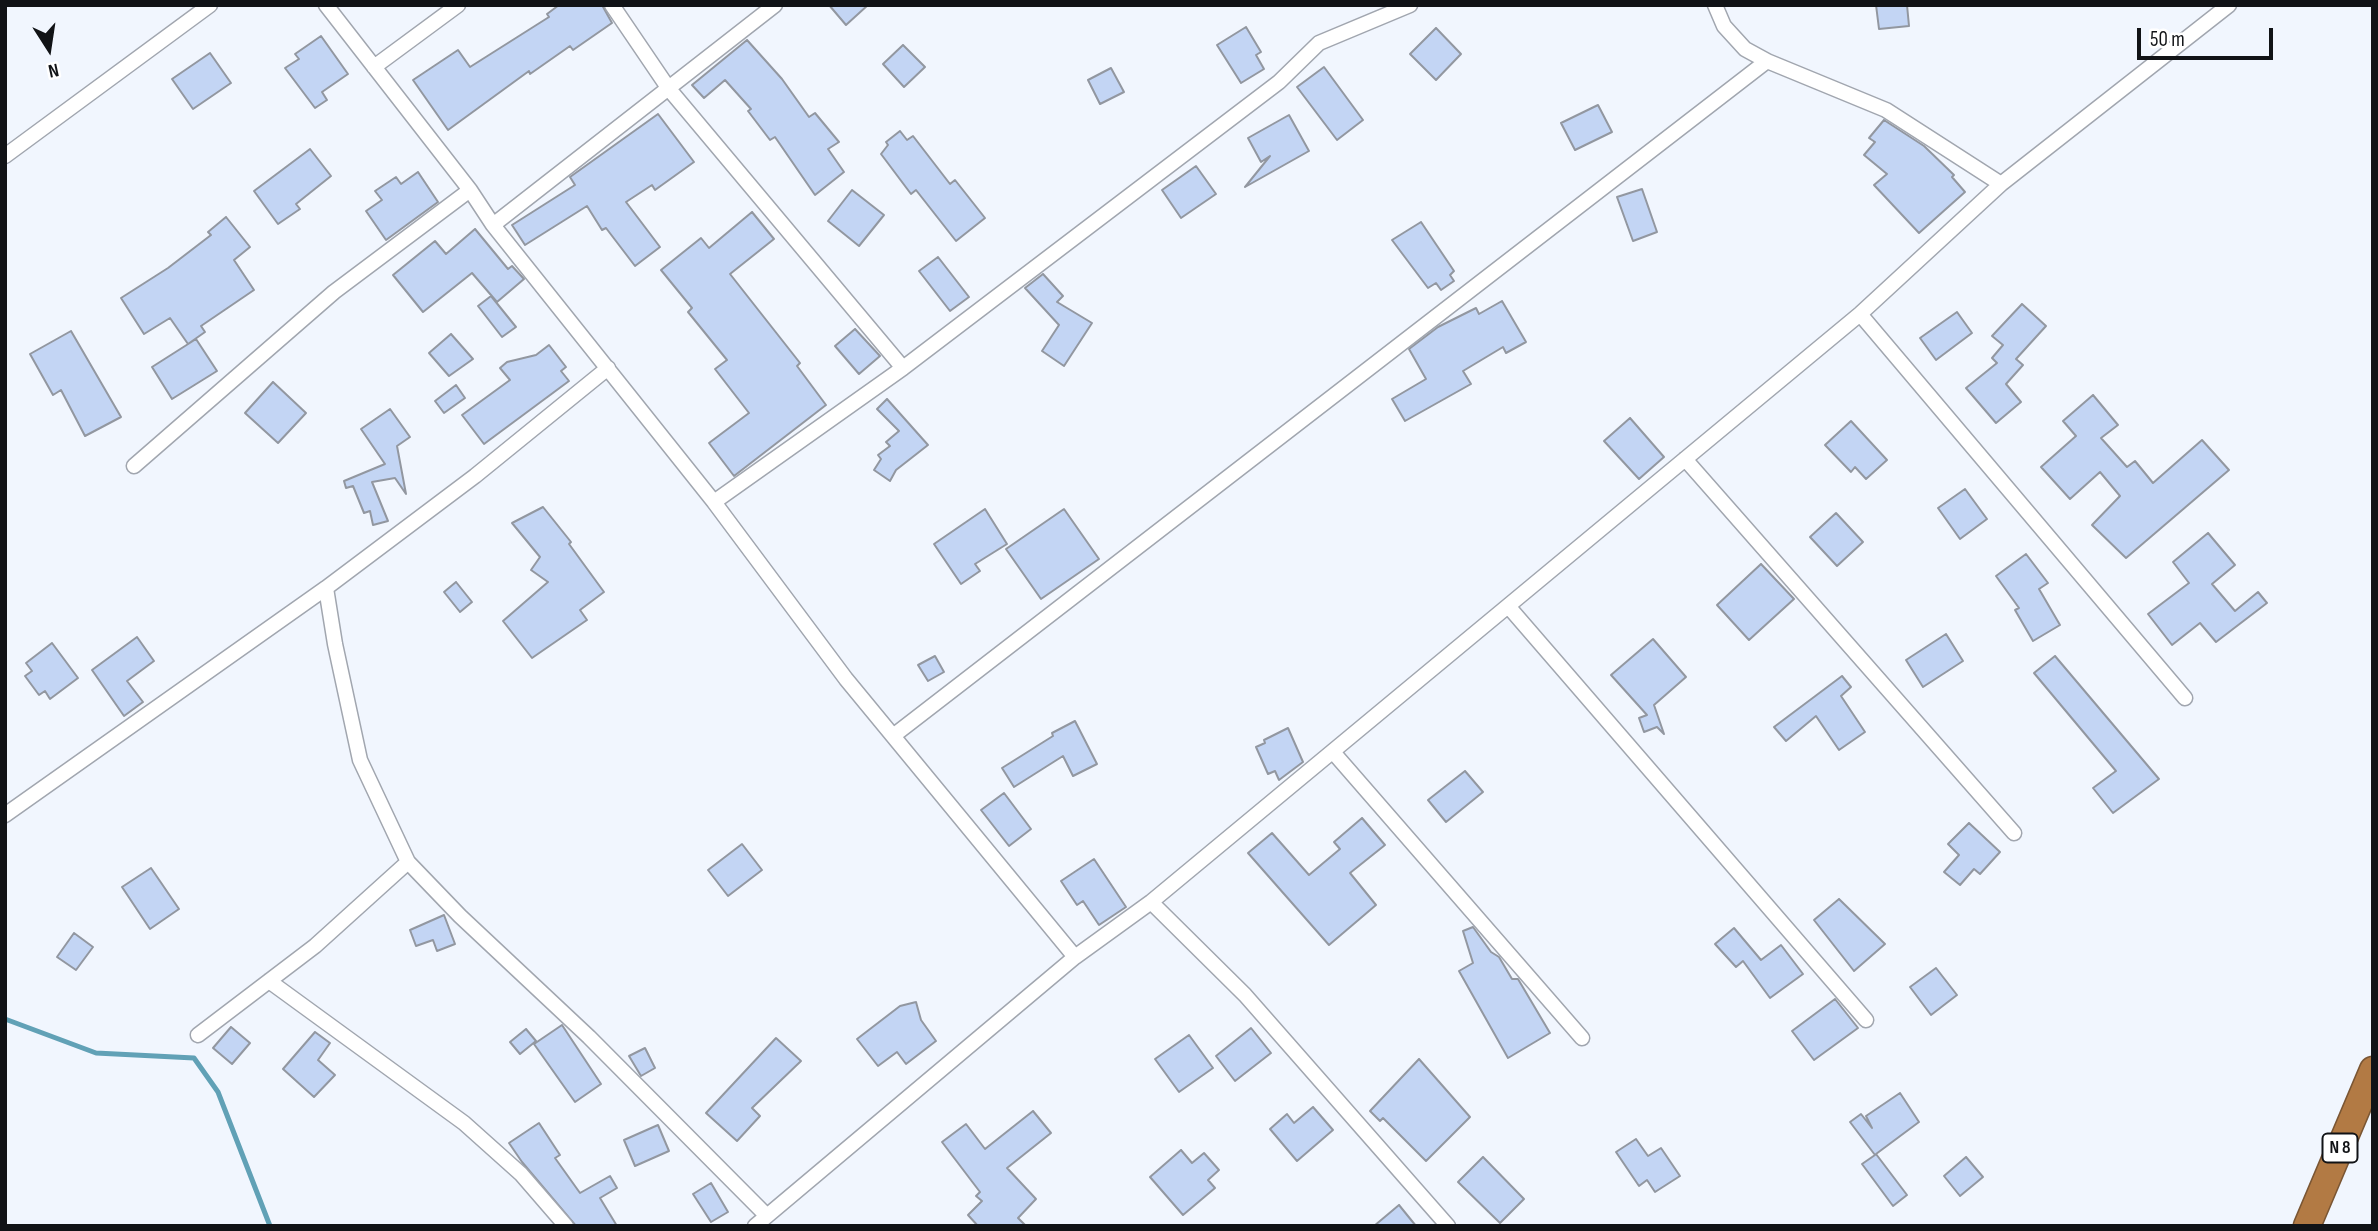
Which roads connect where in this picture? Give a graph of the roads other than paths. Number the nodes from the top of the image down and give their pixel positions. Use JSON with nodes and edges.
{"nodes":[{"id":1,"x":211,"y":5,"type":"edge"},
{"id":2,"x":326,"y":5,"type":"edge"},
{"id":3,"x":457,"y":5,"type":"edge"},
{"id":4,"x":612,"y":5,"type":"edge"},
{"id":5,"x":775,"y":5,"type":"edge"},
{"id":6,"x":1410,"y":5,"type":"edge"},
{"id":7,"x":1715,"y":5,"type":"edge"},
{"id":8,"x":2229,"y":5,"type":"edge"},
{"id":9,"x":1767,"y":61,"type":"junction"},
{"id":10,"x":374,"y":67,"type":"junction"},
{"id":11,"x":669,"y":89,"type":"junction"},
{"id":12,"x":5,"y":156,"type":"edge"},
{"id":13,"x":2001,"y":184,"type":"junction"},
{"id":14,"x":470,"y":190,"type":"junction"},
{"id":15,"x":493,"y":225,"type":"junction"},
{"id":16,"x":1860,"y":314,"type":"junction"},
{"id":17,"x":608,"y":368,"type":"junction"},
{"id":18,"x":903,"y":368,"type":"junction"},
{"id":19,"x":1685,"y":459,"type":"junction"},
{"id":20,"x":134,"y":466,"type":"dead end"},
{"id":21,"x":714,"y":502,"type":"junction"},
{"id":22,"x":326,"y":588,"type":"junction"},
{"id":23,"x":1507,"y":606,"type":"junction"},
{"id":24,"x":2185,"y":698,"type":"dead end"},
{"id":25,"x":893,"y":736,"type":"junction"},
{"id":26,"x":1333,"y":752,"type":"junction"},
{"id":27,"x":5,"y":815,"type":"edge"},
{"id":28,"x":2014,"y":833,"type":"dead end"},
{"id":29,"x":408,"y":862,"type":"junction"},
{"id":30,"x":1151,"y":902,"type":"junction"},
{"id":31,"x":1075,"y":957,"type":"junction"},
{"id":32,"x":269,"y":981,"type":"junction"},
{"id":33,"x":1866,"y":1020,"type":"dead end"},
{"id":34,"x":198,"y":1035,"type":"dead end"},
{"id":35,"x":1582,"y":1038,"type":"dead end"},
{"id":36,"x":2373,"y":1070,"type":"edge"},
{"id":37,"x":767,"y":1216,"type":"junction"},
{"id":38,"x":566,"y":1226,"type":"edge"},
{"id":39,"x":755,"y":1226,"type":"edge"},
{"id":40,"x":1448,"y":1226,"type":"edge"},
{"id":41,"x":2307,"y":1226,"type":"edge"}],
"edges":[{"from":1,"to":12,"type":"street"},
{"from":2,"to":10,"type":"street"},
{"from":3,"to":10,"type":"street"},
{"from":4,"to":11,"type":"street"},
{"from":5,"to":11,"type":"street"},
{"from":6,"to":18,"type":"street"},
{"from":7,"to":9,"type":"street"},
{"from":8,"to":13,"type":"street"},
{"from":9,"to":13,"type":"street"},
{"from":9,"to":25,"type":"street"},
{"from":10,"to":14,"type":"street"},
{"from":11,"to":15,"type":"street"},
{"from":11,"to":18,"type":"street"},
{"from":13,"to":16,"type":"street"},
{"from":14,"to":15,"type":"street"},
{"from":14,"to":20,"type":"street"},
{"from":15,"to":17,"type":"street"},
{"from":16,"to":19,"type":"street"},
{"from":16,"to":24,"type":"street"},
{"from":17,"to":21,"type":"street"},
{"from":17,"to":22,"type":"street"},
{"from":18,"to":21,"type":"street"},
{"from":19,"to":23,"type":"street"},
{"from":19,"to":28,"type":"street"},
{"from":21,"to":25,"type":"street"},
{"from":22,"to":27,"type":"street"},
{"from":22,"to":29,"type":"street"},
{"from":23,"to":26,"type":"street"},
{"from":23,"to":33,"type":"street"},
{"from":25,"to":31,"type":"street"},
{"from":26,"to":30,"type":"street"},
{"from":26,"to":35,"type":"street"},
{"from":29,"to":32,"type":"street"},
{"from":29,"to":37,"type":"street"},
{"from":30,"to":31,"type":"street"},
{"from":30,"to":40,"type":"street"},
{"from":31,"to":37,"type":"street"},
{"from":32,"to":34,"type":"street"},
{"from":32,"to":38,"type":"street"},
{"from":36,"to":41,"type":"highway","number":"N 8"},
{"from":37,"to":39,"type":"street"}]}
